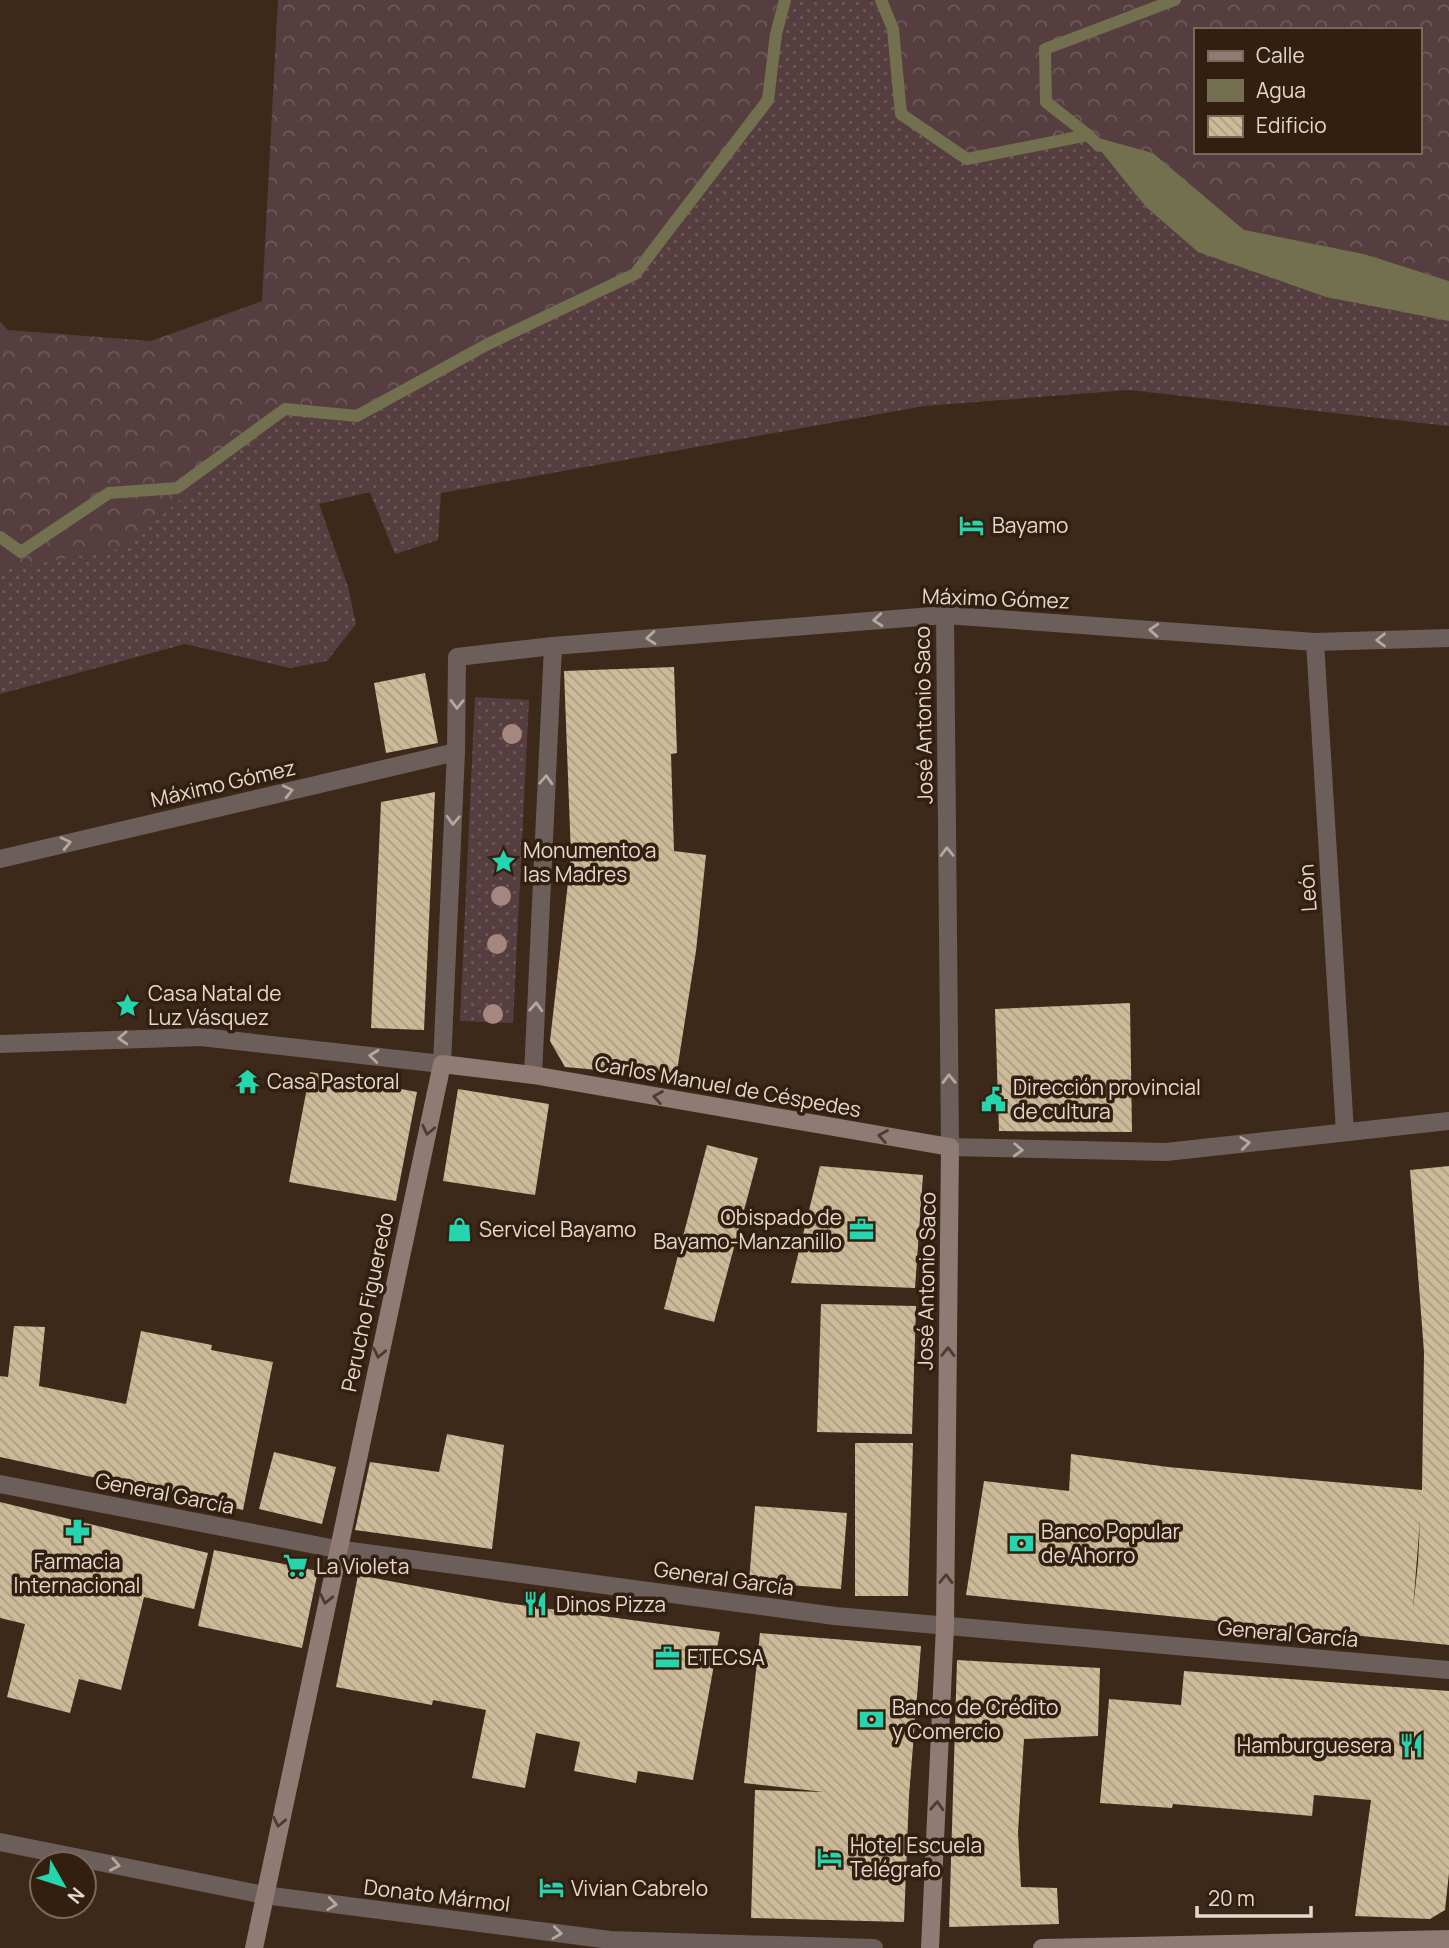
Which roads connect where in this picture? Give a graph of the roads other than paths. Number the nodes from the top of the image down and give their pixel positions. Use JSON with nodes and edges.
{"nodes":[{"id":1,"x":945,"y":615,"type":"junction"},
{"id":2,"x":1449,"y":638,"type":"edge"},
{"id":3,"x":1315,"y":642,"type":"junction"},
{"id":4,"x":553,"y":646,"type":"junction"},
{"id":5,"x":457,"y":657,"type":"joint"},
{"id":6,"x":456,"y":752,"type":"junction"},
{"id":7,"x":0,"y":859,"type":"edge"},
{"id":8,"x":0,"y":1044,"type":"edge"},
{"id":9,"x":442,"y":1064,"type":"junction"},
{"id":10,"x":533,"y":1076,"type":"junction"},
{"id":11,"x":1449,"y":1121,"type":"edge"},
{"id":12,"x":1345,"y":1132,"type":"junction"},
{"id":13,"x":950,"y":1147,"type":"junction"},
{"id":14,"x":0,"y":1484,"type":"edge"},
{"id":15,"x":337,"y":1549,"type":"junction"},
{"id":16,"x":945,"y":1626,"type":"junction"},
{"id":17,"x":1449,"y":1670,"type":"edge"},
{"id":18,"x":0,"y":1842,"type":"edge"},
{"id":19,"x":264,"y":1895,"type":"junction"},
{"id":20,"x":1449,"y":1939,"type":"edge"},
{"id":21,"x":1422,"y":1945,"type":"edge"},
{"id":22,"x":254,"y":1948,"type":"edge"},
{"id":23,"x":874,"y":1948,"type":"edge"},
{"id":24,"x":930,"y":1948,"type":"edge"},
{"id":25,"x":1042,"y":1948,"type":"edge"}],
"edges":[{"from":3,"to":1,"type":"street","name":"Máximo Gómez","one_way":true},
{"from":1,"to":4,"type":"street","name":"Máximo Gómez","one_way":true},
{"from":13,"to":1,"type":"street","name":"José Antonio Saco","one_way":true},
{"from":2,"to":3,"type":"street","name":"Máximo Gómez","one_way":true},
{"from":3,"to":12,"type":"street","name":"León"},
{"from":4,"to":5,"type":"street","name":"Máximo Gómez"},
{"from":10,"to":4,"type":"street","one_way":true},
{"from":5,"to":6,"type":"street","name":"Perucho Figueredo","one_way":true},
{"from":7,"to":6,"type":"street","name":"Máximo Gómez","one_way":true},
{"from":6,"to":9,"type":"street","name":"Perucho Figueredo","one_way":true},
{"from":9,"to":8,"type":"street","name":"Carlos Manuel de Céspedes","one_way":true},
{"from":9,"to":10,"type":"main road","name":"Carlos Manuel de Céspedes"},
{"from":9,"to":15,"type":"main road","name":"Perucho Figueredo","one_way":true},
{"from":13,"to":10,"type":"main road","name":"Carlos Manuel de Céspedes","one_way":true},
{"from":11,"to":12,"type":"street","name":"Carlos Manuel de Céspedes"},
{"from":13,"to":12,"type":"street","name":"Carlos Manuel de Céspedes","one_way":true},
{"from":16,"to":13,"type":"main road","name":"José Antonio Saco","one_way":true},
{"from":14,"to":15,"type":"street","name":"General García"},
{"from":15,"to":16,"type":"street","name":"General García"},
{"from":15,"to":19,"type":"main road","name":"Perucho Figueredo","one_way":true},
{"from":16,"to":17,"type":"street","name":"General García"},
{"from":24,"to":16,"type":"main road","name":"José Antonio Saco","one_way":true},
{"from":18,"to":19,"type":"street","name":"Donato Mármol","one_way":true},
{"from":19,"to":22,"type":"main road","name":"Perucho Figueredo"},
{"from":19,"to":23,"type":"street","name":"Donato Mármol","one_way":true},
{"from":20,"to":21,"type":"main road"},
{"from":21,"to":25,"type":"main road"}]}
